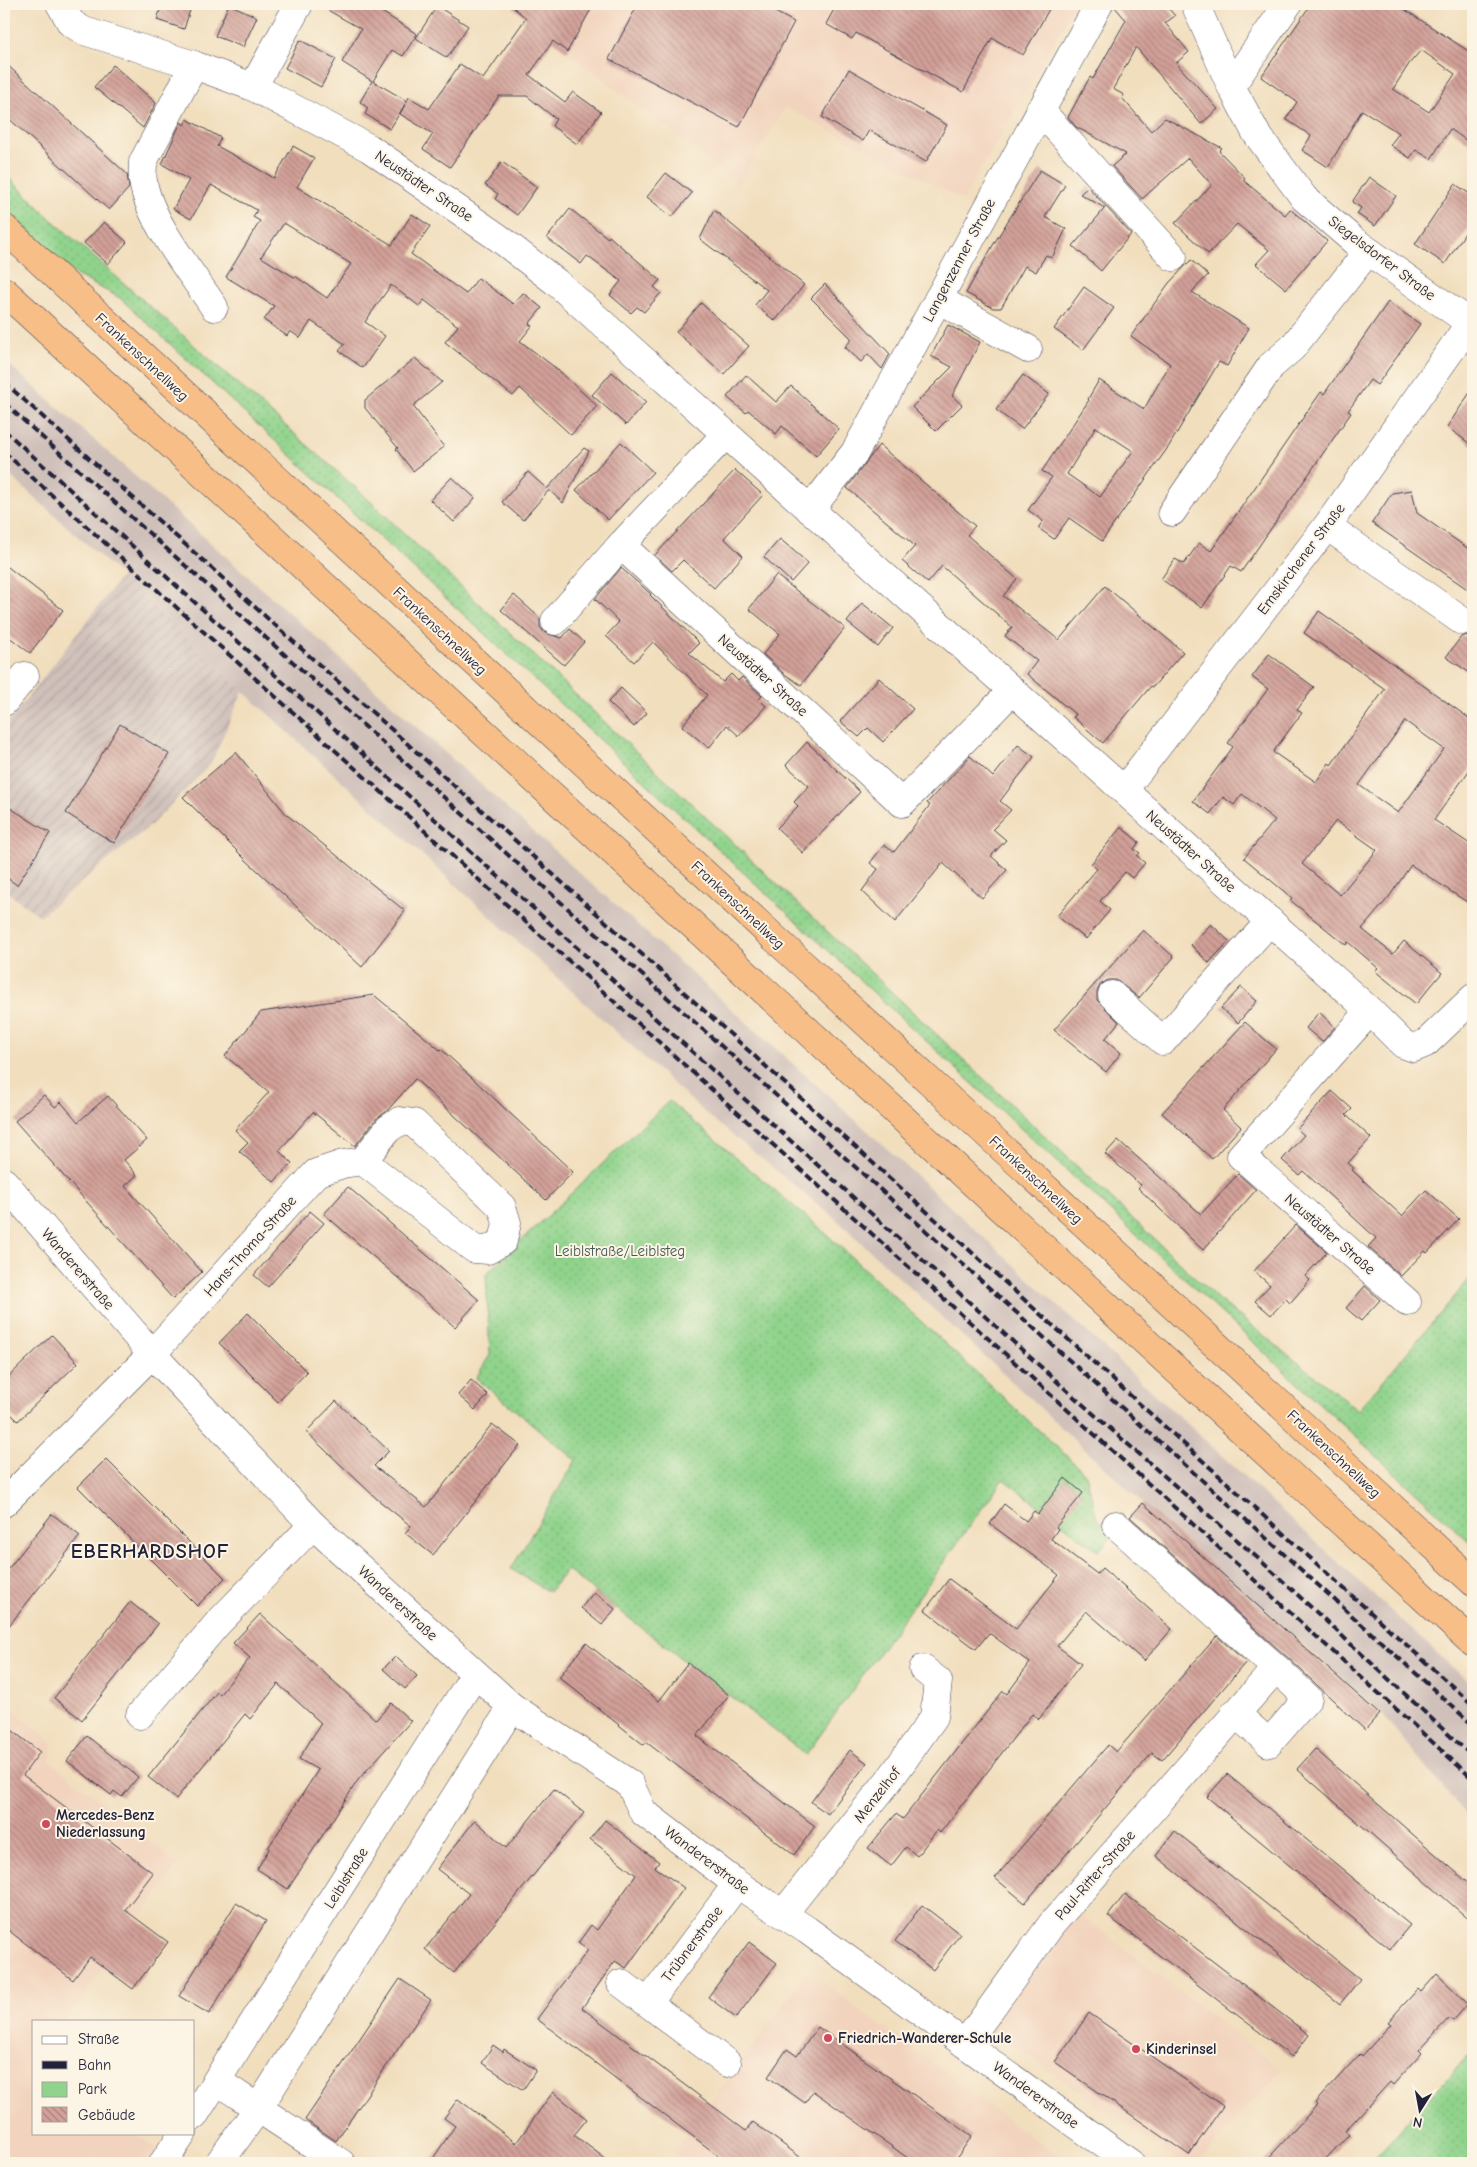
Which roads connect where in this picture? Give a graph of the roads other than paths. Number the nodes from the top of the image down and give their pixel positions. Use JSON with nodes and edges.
{"nodes":[{"id":1,"x":299,"y":4,"type":"edge"},
{"id":2,"x":1099,"y":4,"type":"edge"},
{"id":3,"x":1195,"y":4,"type":"edge"},
{"id":4,"x":1288,"y":4,"type":"edge"},
{"id":5,"x":65,"y":14,"type":"edge"},
{"id":6,"x":194,"y":66,"type":"junction"},
{"id":7,"x":1231,"y":86,"type":"junction"},
{"id":8,"x":253,"y":87,"type":"junction"},
{"id":9,"x":1040,"y":110,"type":"junction"},
{"id":10,"x":4,"y":228,"type":"edge"},
{"id":11,"x":1368,"y":251,"type":"junction"},
{"id":12,"x":1173,"y":256,"type":"dead end"},
{"id":13,"x":4,"y":291,"type":"edge"},
{"id":14,"x":938,"y":299,"type":"junction"},
{"id":15,"x":214,"y":307,"type":"dead end"},
{"id":16,"x":1472,"y":324,"type":"edge"},
{"id":17,"x":1028,"y":348,"type":"dead end"},
{"id":18,"x":726,"y":434,"type":"junction"},
{"id":19,"x":810,"y":510,"type":"junction"},
{"id":20,"x":1172,"y":512,"type":"dead end"},
{"id":21,"x":1327,"y":526,"type":"junction"},
{"id":22,"x":620,"y":545,"type":"junction"},
{"id":23,"x":555,"y":621,"type":"dead end"},
{"id":24,"x":1462,"y":621,"type":"dead end"},
{"id":25,"x":25,"y":676,"type":"dead end"},
{"id":26,"x":1012,"y":692,"type":"junction"},
{"id":27,"x":4,"y":702,"type":"edge"},
{"id":28,"x":1124,"y":790,"type":"junction"},
{"id":29,"x":1270,"y":921,"type":"junction"},
{"id":30,"x":1112,"y":996,"type":"dead end"},
{"id":31,"x":1473,"y":998,"type":"edge"},
{"id":32,"x":1370,"y":1011,"type":"junction"},
{"id":33,"x":363,"y":1161,"type":"junction"},
{"id":34,"x":4,"y":1182,"type":"edge"},
{"id":35,"x":1407,"y":1302,"type":"dead end"},
{"id":36,"x":152,"y":1354,"type":"junction"},
{"id":37,"x":4,"y":1503,"type":"edge"},
{"id":38,"x":313,"y":1525,"type":"junction"},
{"id":39,"x":1116,"y":1525,"type":"dead end"},
{"id":40,"x":1473,"y":1582,"type":"edge"},
{"id":41,"x":1473,"y":1644,"type":"edge"},
{"id":42,"x":923,"y":1668,"type":"dead end"},
{"id":43,"x":1276,"y":1668,"type":"junction"},
{"id":44,"x":475,"y":1674,"type":"junction"},
{"id":45,"x":512,"y":1707,"type":"junction"},
{"id":46,"x":1235,"y":1714,"type":"junction"},
{"id":47,"x":140,"y":1715,"type":"dead end"},
{"id":48,"x":737,"y":1884,"type":"junction"},
{"id":49,"x":783,"y":1914,"type":"junction"},
{"id":50,"x":621,"y":1983,"type":"dead end"},
{"id":51,"x":648,"y":2003,"type":"junction"},
{"id":52,"x":965,"y":2044,"type":"junction"},
{"id":53,"x":727,"y":2063,"type":"dead end"},
{"id":54,"x":217,"y":2082,"type":"junction"},
{"id":55,"x":258,"y":2107,"type":"junction"},
{"id":56,"x":195,"y":2115,"type":"edge"},
{"id":57,"x":182,"y":2134,"type":"edge"},
{"id":58,"x":163,"y":2163,"type":"edge"},
{"id":59,"x":219,"y":2163,"type":"edge"},
{"id":60,"x":341,"y":2163,"type":"edge"},
{"id":61,"x":1130,"y":2163,"type":"edge"}],
"edges":[{"from":1,"to":8,"type":"street"},
{"from":2,"to":9,"type":"street","name":"Langenzenner Straße"},
{"from":3,"to":7,"type":"street","name":"Siegelsdorfer Straße"},
{"from":4,"to":7,"type":"street"},
{"from":5,"to":6,"type":"street","name":"Neustädter Straße"},
{"from":6,"to":8,"type":"street","name":"Neustädter Straße"},
{"from":6,"to":15,"type":"street"},
{"from":7,"to":11,"type":"street","name":"Siegelsdorfer Straße"},
{"from":8,"to":18,"type":"street","name":"Neustädter Straße"},
{"from":9,"to":12,"type":"street"},
{"from":9,"to":14,"type":"street","name":"Langenzenner Straße"},
{"from":10,"to":40,"type":"highway","name":"Frankenschnellweg"},
{"from":11,"to":16,"type":"street","name":"Siegelsdorfer Straße"},
{"from":11,"to":20,"type":"street"},
{"from":13,"to":41,"type":"highway"},
{"from":14,"to":17,"type":"street"},
{"from":14,"to":19,"type":"street","name":"Langenzenner Straße"},
{"from":16,"to":21,"type":"street","name":"Emskirchener Straße"},
{"from":18,"to":19,"type":"street","name":"Neustädter Straße"},
{"from":18,"to":22,"type":"street"},
{"from":19,"to":26,"type":"street","name":"Neustädter Straße"},
{"from":21,"to":24,"type":"street"},
{"from":21,"to":28,"type":"street","name":"Emskirchener Straße"},
{"from":22,"to":23,"type":"street"},
{"from":22,"to":26,"type":"street","name":"Neustädter Straße"},
{"from":25,"to":27,"type":"street"},
{"from":26,"to":28,"type":"street","name":"Neustädter Straße"},
{"from":28,"to":29,"type":"street","name":"Neustädter Straße"},
{"from":29,"to":30,"type":"street"},
{"from":29,"to":32,"type":"street","name":"Neustädter Straße"},
{"from":31,"to":32,"type":"street","name":"Neustädter Straße"},
{"from":32,"to":35,"type":"street","name":"Neustädter Straße"},
{"from":33,"to":33,"type":"street"},
{"from":33,"to":36,"type":"street","name":"Hans-Thoma-Straße"},
{"from":34,"to":36,"type":"street","name":"Wandererstraße"},
{"from":36,"to":37,"type":"street"},
{"from":36,"to":38,"type":"street","name":"Wandererstraße"},
{"from":38,"to":44,"type":"street","name":"Wandererstraße"},
{"from":38,"to":47,"type":"street"},
{"from":39,"to":43,"type":"street"},
{"from":42,"to":49,"type":"street","name":"Menzelhof"},
{"from":43,"to":46,"type":"street","name":"Paul-Ritter-Straße"},
{"from":43,"to":46,"type":"street"},
{"from":44,"to":45,"type":"street","name":"Wandererstraße"},
{"from":44,"to":54,"type":"street","name":"Leiblstraße"},
{"from":45,"to":48,"type":"street","name":"Wandererstraße"},
{"from":45,"to":55,"type":"street"},
{"from":46,"to":52,"type":"street","name":"Paul-Ritter-Straße"},
{"from":48,"to":49,"type":"street","name":"Wandererstraße"},
{"from":48,"to":51,"type":"street","name":"Trübnerstraße"},
{"from":49,"to":52,"type":"street","name":"Wandererstraße"},
{"from":50,"to":51,"type":"street"},
{"from":51,"to":53,"type":"street"},
{"from":52,"to":61,"type":"street","name":"Wandererstraße"},
{"from":54,"to":55,"type":"street"},
{"from":54,"to":56,"type":"street","name":"Leiblstraße"},
{"from":55,"to":59,"type":"street"},
{"from":55,"to":60,"type":"street"},
{"from":57,"to":58,"type":"street"}]}
